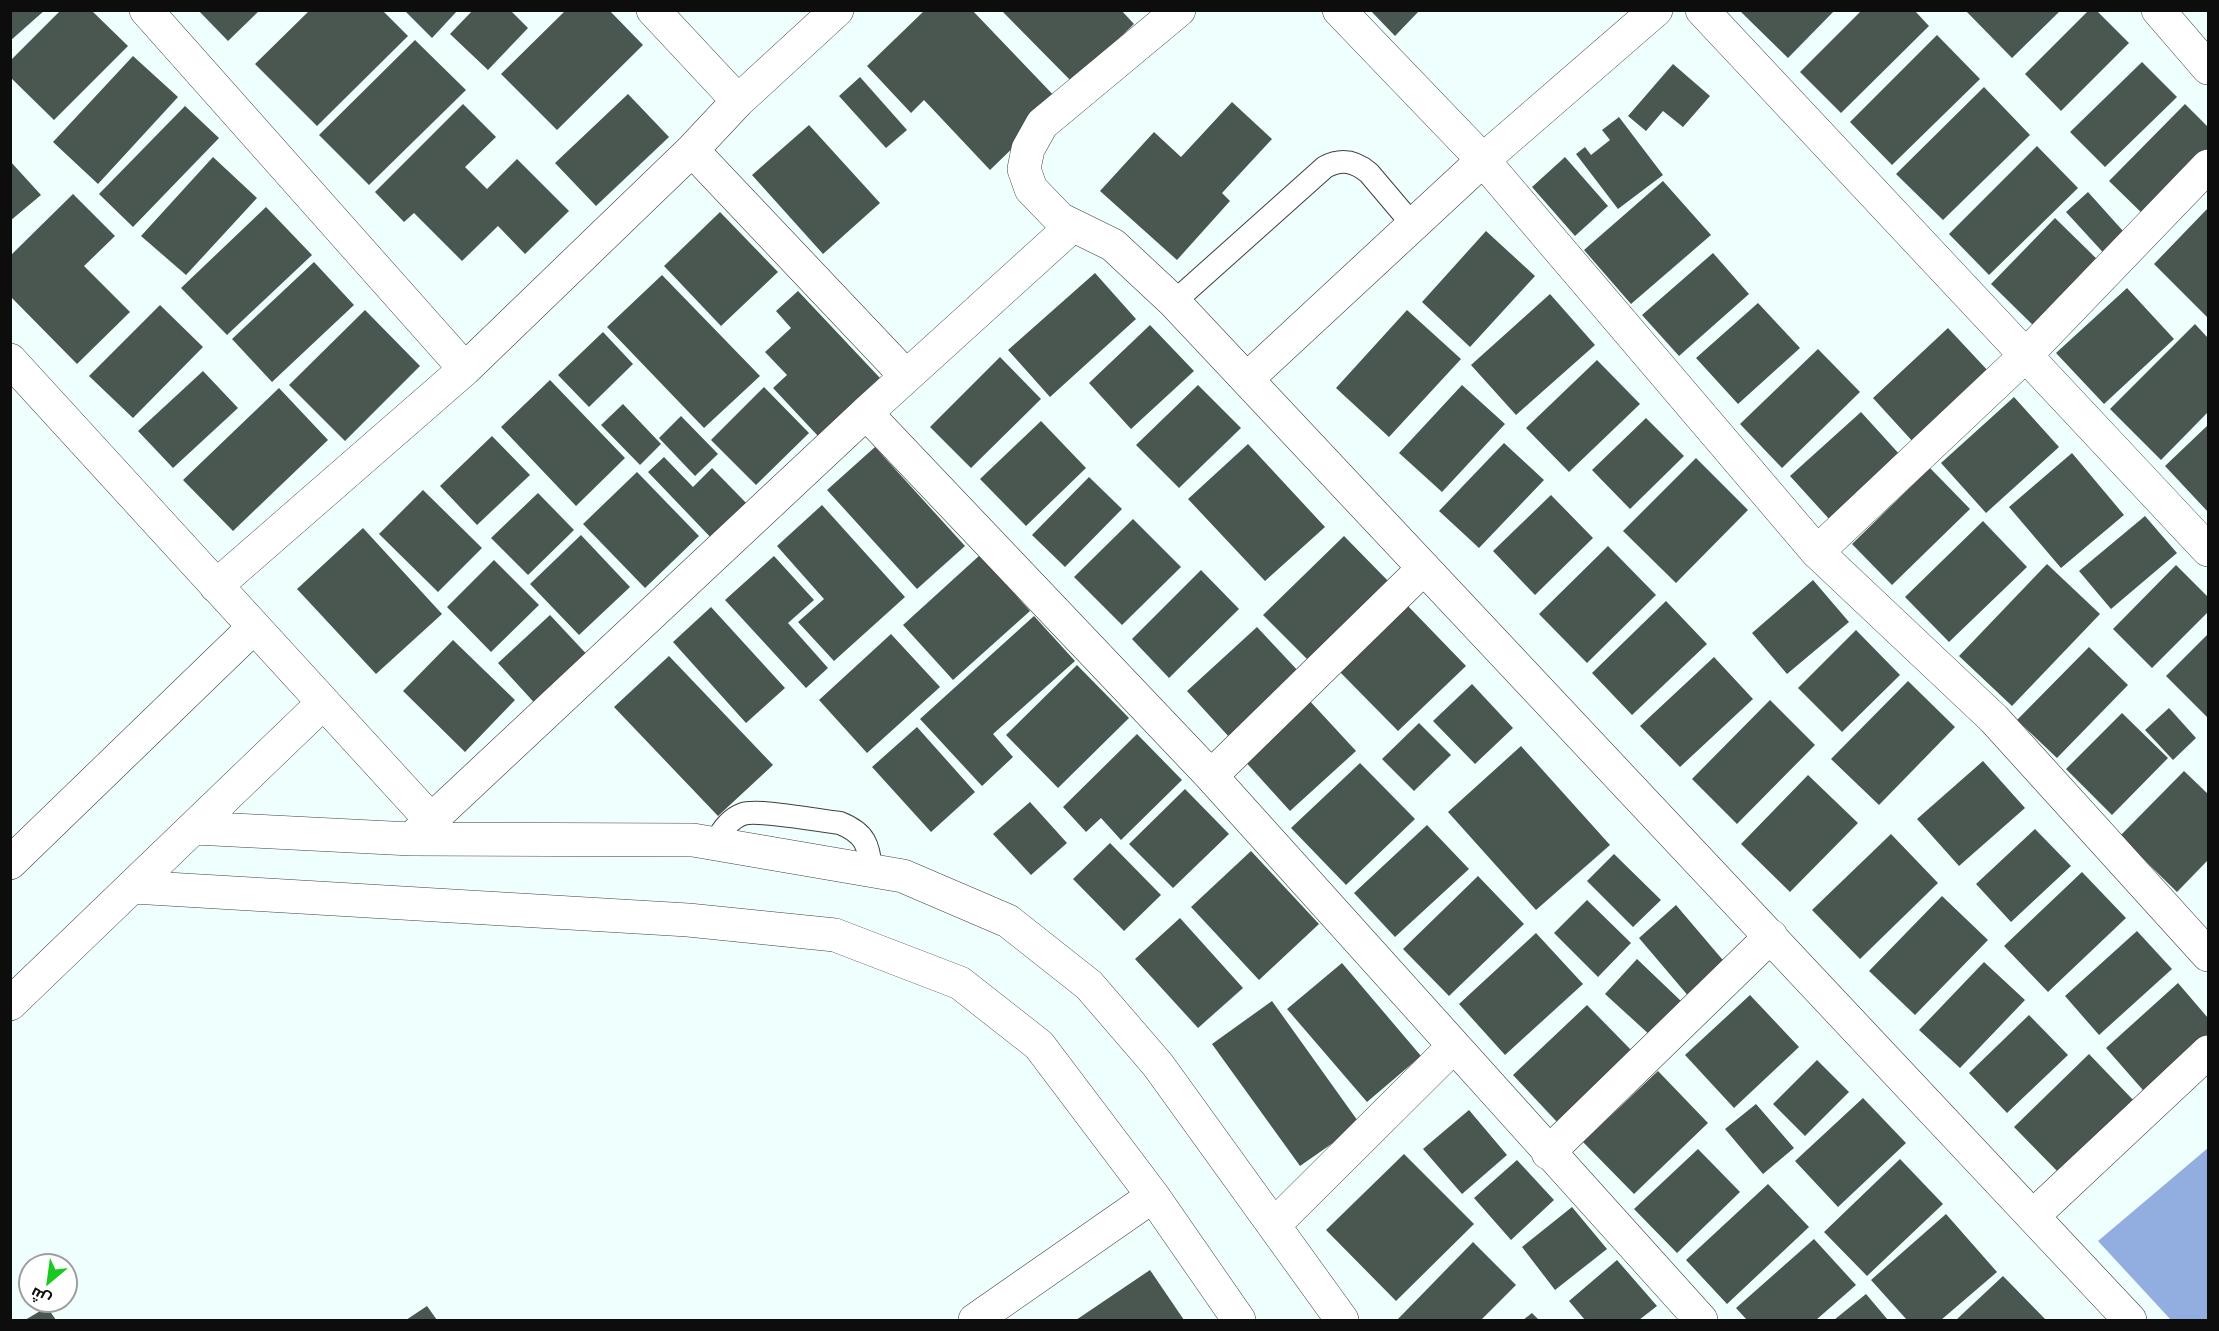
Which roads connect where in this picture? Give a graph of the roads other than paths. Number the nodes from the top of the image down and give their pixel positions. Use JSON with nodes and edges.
{"nodes":[{"id":1,"x":146,"y":10,"type":"edge"},
{"id":2,"x":653,"y":10,"type":"edge"},
{"id":3,"x":837,"y":10,"type":"edge"},
{"id":4,"x":1179,"y":10,"type":"edge"},
{"id":5,"x":1339,"y":10,"type":"edge"},
{"id":6,"x":1656,"y":10,"type":"edge"},
{"id":7,"x":1702,"y":10,"type":"edge"},
{"id":8,"x":2158,"y":10,"type":"edge"},
{"id":9,"x":2208,"y":68,"type":"edge"},
{"id":10,"x":738,"y":101,"type":"junction"},
{"id":11,"x":692,"y":150,"type":"junction"},
{"id":12,"x":1483,"y":160,"type":"junction"},
{"id":13,"x":2208,"y":166,"type":"edge"},
{"id":14,"x":1413,"y":225,"type":"junction"},
{"id":15,"x":1072,"y":226,"type":"junction"},
{"id":16,"x":1174,"y":302,"type":"junction"},
{"id":17,"x":2025,"y":356,"type":"junction"},
{"id":18,"x":10,"y":360,"type":"edge"},
{"id":19,"x":465,"y":369,"type":"junction"},
{"id":20,"x":906,"y":376,"type":"junction"},
{"id":21,"x":1247,"y":379,"type":"junction"},
{"id":22,"x":866,"y":412,"type":"junction"},
{"id":23,"x":2208,"y":550,"type":"edge"},
{"id":24,"x":1817,"y":552,"type":"junction"},
{"id":25,"x":1424,"y":568,"type":"junction"},
{"id":26,"x":216,"y":586,"type":"junction"},
{"id":27,"x":254,"y":627,"type":"junction"},
{"id":28,"x":323,"y":703,"type":"junction"},
{"id":29,"x":1210,"y":776,"type":"junction"},
{"id":30,"x":194,"y":828,"type":"junction"},
{"id":31,"x":421,"y":830,"type":"junction"},
{"id":32,"x":10,"y":862,"type":"edge"},
{"id":33,"x":133,"y":887,"type":"junction"},
{"id":34,"x":1771,"y":936,"type":"junction"},
{"id":35,"x":2208,"y":955,"type":"edge"},
{"id":36,"x":10,"y":1004,"type":"edge"},
{"id":37,"x":1454,"y":1046,"type":"junction"},
{"id":38,"x":2208,"y":1052,"type":"edge"},
{"id":39,"x":1548,"y":1153,"type":"junction"},
{"id":40,"x":1153,"y":1196,"type":"junction"},
{"id":41,"x":2033,"y":1216,"type":"junction"},
{"id":42,"x":1274,"y":1225,"type":"junction"},
{"id":43,"x":975,"y":1320,"type":"edge"},
{"id":44,"x":1239,"y":1320,"type":"edge"},
{"id":45,"x":1342,"y":1320,"type":"edge"},
{"id":46,"x":1701,"y":1320,"type":"edge"},
{"id":47,"x":2130,"y":1320,"type":"edge"}],
"edges":[{"from":1,"to":19,"type":"street"},
{"from":2,"to":10,"type":"street"},
{"from":3,"to":10,"type":"street"},
{"from":4,"to":15,"type":"street"},
{"from":5,"to":12,"type":"street"},
{"from":6,"to":12,"type":"street"},
{"from":7,"to":17,"type":"street"},
{"from":8,"to":9,"type":"street"},
{"from":10,"to":11,"type":"street"},
{"from":11,"to":19,"type":"street"},
{"from":11,"to":20,"type":"street"},
{"from":12,"to":14,"type":"street"},
{"from":12,"to":24,"type":"street"},
{"from":13,"to":17,"type":"street"},
{"from":14,"to":16,"type":"lane"},
{"from":14,"to":21,"type":"street"},
{"from":15,"to":16,"type":"street"},
{"from":15,"to":20,"type":"street"},
{"from":16,"to":21,"type":"street"},
{"from":17,"to":23,"type":"street"},
{"from":17,"to":24,"type":"street"},
{"from":18,"to":26,"type":"street"},
{"from":19,"to":26,"type":"street"},
{"from":20,"to":22,"type":"street"},
{"from":21,"to":25,"type":"street"},
{"from":22,"to":29,"type":"street"},
{"from":22,"to":31,"type":"street"},
{"from":24,"to":35,"type":"street"},
{"from":25,"to":29,"type":"street"},
{"from":25,"to":34,"type":"street"},
{"from":26,"to":27,"type":"street"},
{"from":27,"to":28,"type":"street"},
{"from":27,"to":32,"type":"street"},
{"from":28,"to":30,"type":"street"},
{"from":28,"to":31,"type":"street"},
{"from":29,"to":37,"type":"street"},
{"from":30,"to":31,"type":"street"},
{"from":30,"to":33,"type":"street"},
{"from":31,"to":42,"type":"street"},
{"from":33,"to":36,"type":"street"},
{"from":33,"to":40,"type":"street"},
{"from":34,"to":39,"type":"street"},
{"from":34,"to":41,"type":"street"},
{"from":37,"to":39,"type":"street"},
{"from":37,"to":42,"type":"street"},
{"from":38,"to":41,"type":"street"},
{"from":39,"to":46,"type":"street"},
{"from":40,"to":43,"type":"street"},
{"from":40,"to":44,"type":"street"},
{"from":41,"to":47,"type":"street"},
{"from":42,"to":45,"type":"street"}]}
